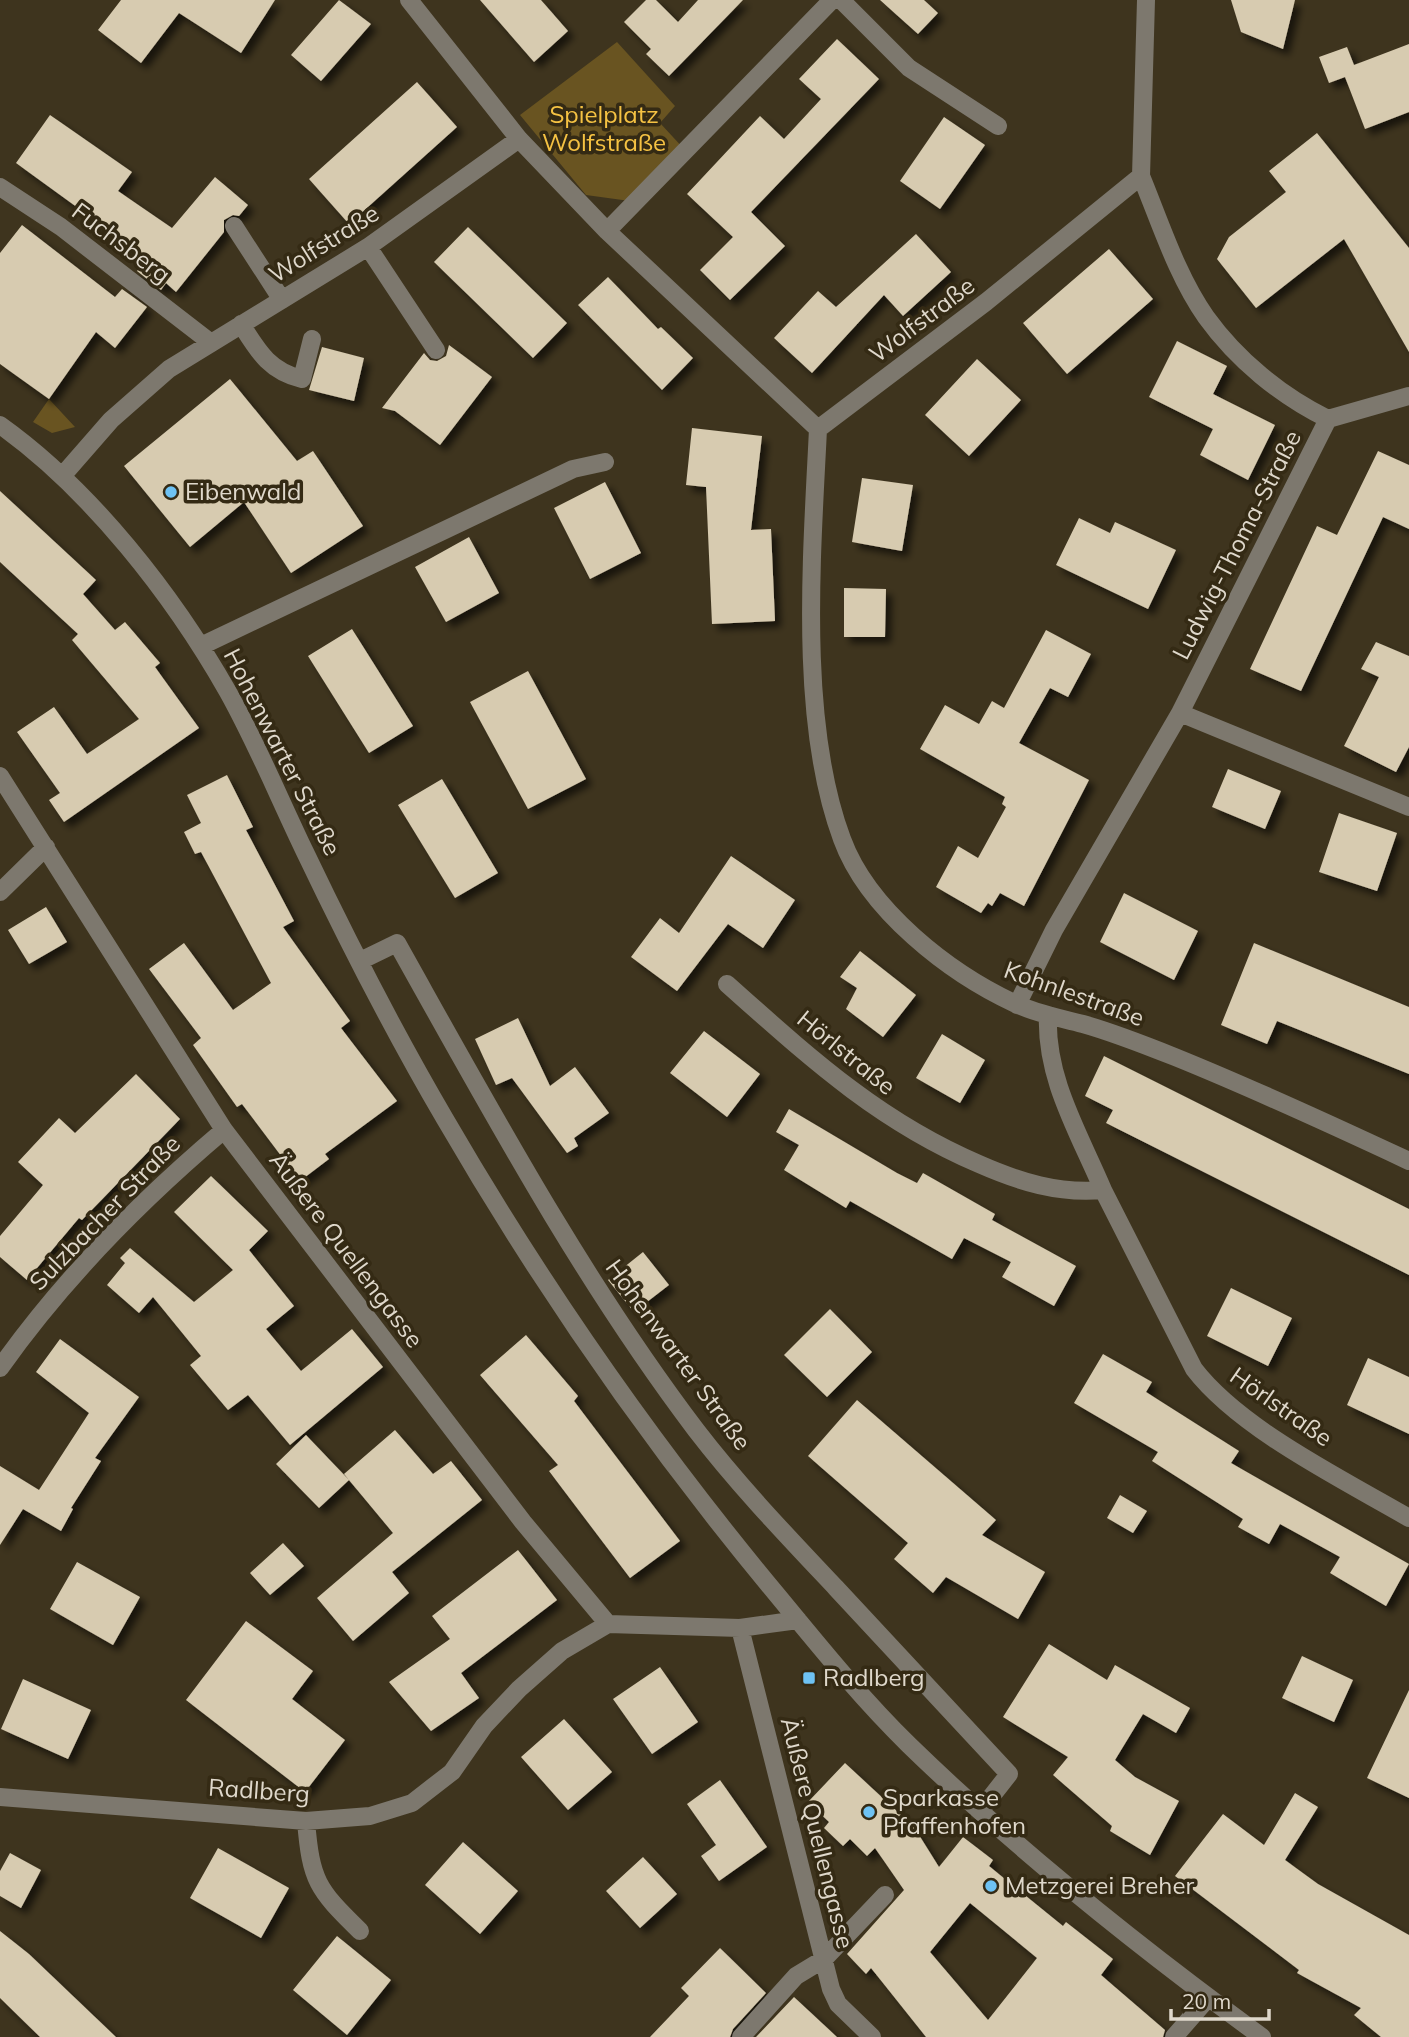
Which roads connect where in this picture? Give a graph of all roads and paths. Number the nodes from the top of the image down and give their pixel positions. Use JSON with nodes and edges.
{"nodes":[{"id":1,"x":409,"y":0,"type":"edge"},
{"id":2,"x":832,"y":0,"type":"edge"},
{"id":3,"x":841,"y":0,"type":"edge"},
{"id":4,"x":1146,"y":0,"type":"edge"},
{"id":5,"x":999,"y":126,"type":"dead end"},
{"id":6,"x":519,"y":139,"type":"junction"},
{"id":7,"x":1141,"y":176,"type":"junction"},
{"id":8,"x":0,"y":187,"type":"edge"},
{"id":9,"x":234,"y":226,"type":"dead end"},
{"id":10,"x":607,"y":231,"type":"junction"},
{"id":11,"x":368,"y":247,"type":"junction"},
{"id":12,"x":282,"y":300,"type":"junction"},
{"id":13,"x":241,"y":324,"type":"junction"},
{"id":14,"x":312,"y":340,"type":"dead end"},
{"id":15,"x":210,"y":342,"type":"junction"},
{"id":16,"x":436,"y":350,"type":"dead end"},
{"id":17,"x":1409,"y":396,"type":"edge"},
{"id":18,"x":1328,"y":419,"type":"junction"},
{"id":19,"x":0,"y":425,"type":"edge"},
{"id":20,"x":818,"y":429,"type":"junction"},
{"id":21,"x":605,"y":462,"type":"dead end"},
{"id":22,"x":63,"y":475,"type":"junction"},
{"id":23,"x":201,"y":646,"type":"junction"},
{"id":24,"x":1180,"y":713,"type":"junction"},
{"id":25,"x":0,"y":776,"type":"edge"},
{"id":26,"x":1409,"y":807,"type":"edge"},
{"id":27,"x":46,"y":847,"type":"junction"},
{"id":28,"x":0,"y":892,"type":"edge"},
{"id":29,"x":360,"y":961,"type":"junction"},
{"id":30,"x":727,"y":984,"type":"dead end"},
{"id":31,"x":1017,"y":1005,"type":"junction"},
{"id":32,"x":1048,"y":1015,"type":"junction"},
{"id":33,"x":224,"y":1130,"type":"junction"},
{"id":34,"x":1409,"y":1161,"type":"edge"},
{"id":35,"x":1103,"y":1190,"type":"junction"},
{"id":36,"x":0,"y":1368,"type":"edge"},
{"id":37,"x":1409,"y":1518,"type":"edge"},
{"id":38,"x":798,"y":1620,"type":"junction"},
{"id":39,"x":608,"y":1624,"type":"junction"},
{"id":40,"x":740,"y":1628,"type":"junction"},
{"id":41,"x":0,"y":1797,"type":"edge"},
{"id":42,"x":980,"y":1811,"type":"junction"},
{"id":43,"x":306,"y":1821,"type":"junction"},
{"id":44,"x":885,"y":1895,"type":"dead end"},
{"id":45,"x":360,"y":1931,"type":"dead end"},
{"id":46,"x":824,"y":1959,"type":"junction"},
{"id":47,"x":1208,"y":1998,"type":"junction"},
{"id":48,"x":741,"y":2037,"type":"edge"},
{"id":49,"x":872,"y":2037,"type":"edge"},
{"id":50,"x":1174,"y":2037,"type":"edge"},
{"id":51,"x":1262,"y":2037,"type":"edge"}],
"edges":[{"from":1,"to":6,"type":"street"},
{"from":2,"to":10,"type":"street"},
{"from":3,"to":5,"type":"street"},
{"from":4,"to":7,"type":"street"},
{"from":6,"to":10,"type":"street"},
{"from":6,"to":11,"type":"street","name":"Wolfstraße"},
{"from":7,"to":18,"type":"street","name":"Ludwig-Thoma-Straße"},
{"from":7,"to":20,"type":"street","name":"Wolfstraße"},
{"from":8,"to":15,"type":"street","name":"Fuchsberg"},
{"from":9,"to":12,"type":"street"},
{"from":10,"to":20,"type":"street"},
{"from":11,"to":12,"type":"street","name":"Wolfstraße"},
{"from":11,"to":16,"type":"street"},
{"from":12,"to":13,"type":"street","name":"Wolfstraße"},
{"from":13,"to":14,"type":"street"},
{"from":13,"to":15,"type":"street","name":"Wolfstraße"},
{"from":15,"to":22,"type":"street","name":"Wolfstraße"},
{"from":17,"to":18,"type":"street"},
{"from":18,"to":24,"type":"street","name":"Ludwig-Thoma-Straße"},
{"from":19,"to":22,"type":"street","name":"Hohenwarter Straße"},
{"from":20,"to":31,"type":"street","name":"Kohnlestraße"},
{"from":21,"to":23,"type":"street"},
{"from":22,"to":23,"type":"street","name":"Hohenwarter Straße"},
{"from":23,"to":29,"type":"street","name":"Hohenwarter Straße"},
{"from":24,"to":26,"type":"street"},
{"from":24,"to":31,"type":"street","name":"Ludwig-Thoma-Straße"},
{"from":25,"to":27,"type":"street","name":"Äußere Quellengasse"},
{"from":27,"to":28,"type":"street"},
{"from":27,"to":33,"type":"street","name":"Äußere Quellengasse"},
{"from":29,"to":38,"type":"street","name":"Hohenwarter Straße"},
{"from":29,"to":42,"type":"street","name":"Hohenwarter Straße"},
{"from":30,"to":35,"type":"street","name":"Hörlstraße"},
{"from":31,"to":32,"type":"street","name":"Kohnlestraße"},
{"from":32,"to":34,"type":"street","name":"Kohnlestraße"},
{"from":32,"to":35,"type":"street","name":"Hörlstraße"},
{"from":33,"to":36,"type":"street","name":"Sulzbacher Straße"},
{"from":33,"to":39,"type":"street","name":"Äußere Quellengasse"},
{"from":35,"to":37,"type":"street","name":"Hörlstraße"},
{"from":38,"to":40,"type":"street"},
{"from":38,"to":42,"type":"street","name":"Hohenwarter Straße"},
{"from":39,"to":40,"type":"street"},
{"from":39,"to":43,"type":"street","name":"Radlberg"},
{"from":40,"to":46,"type":"street","name":"Äußere Quellengasse"},
{"from":41,"to":43,"type":"street","name":"Radlberg"},
{"from":42,"to":47,"type":"street","name":"Hohenwarter Straße"},
{"from":43,"to":45,"type":"street"},
{"from":44,"to":46,"type":"street"},
{"from":46,"to":48,"type":"street"},
{"from":46,"to":49,"type":"street","name":"Äußere Quellengasse"},
{"from":47,"to":50,"type":"street"},
{"from":47,"to":51,"type":"street","name":"Hohenwarter Straße"}]}
